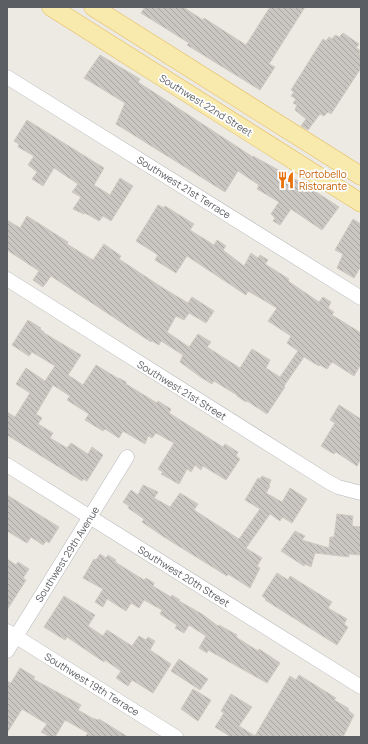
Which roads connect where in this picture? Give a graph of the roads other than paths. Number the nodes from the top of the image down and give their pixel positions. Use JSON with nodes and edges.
{"nodes":[{"id":1,"x":51,"y":7,"type":"edge"},
{"id":2,"x":93,"y":7,"type":"edge"},
{"id":3,"x":7,"y":77,"type":"edge"},
{"id":4,"x":217,"y":86,"type":"junction"},
{"id":5,"x":205,"y":105,"type":"junction"},
{"id":6,"x":361,"y":176,"type":"edge"},
{"id":7,"x":361,"y":203,"type":"edge"},
{"id":8,"x":7,"y":279,"type":"edge"},
{"id":9,"x":361,"y":298,"type":"edge"},
{"id":10,"x":127,"y":458,"type":"dead end"},
{"id":11,"x":7,"y":465,"type":"edge"},
{"id":12,"x":361,"y":493,"type":"edge"},
{"id":13,"x":90,"y":517,"type":"junction"},
{"id":14,"x":12,"y":634,"type":"edge"},
{"id":15,"x":7,"y":651,"type":"edge"},
{"id":16,"x":361,"y":687,"type":"edge"},
{"id":17,"x":176,"y":737,"type":"edge"}],
"edges":[{"from":1,"to":5,"type":"main road","name":"Southwest 22nd Street"},
{"from":2,"to":4,"type":"main road"},
{"from":3,"to":9,"type":"street","name":"Southwest 21st Terrace"},
{"from":4,"to":5,"type":"main road"},
{"from":4,"to":6,"type":"main road"},
{"from":5,"to":7,"type":"main road","name":"Southwest 22nd Street"},
{"from":8,"to":12,"type":"street","name":"Southwest 21st Street"},
{"from":10,"to":13,"type":"street","name":"Southwest 29th Avenue"},
{"from":11,"to":13,"type":"street","name":"Southwest 20th Street"},
{"from":13,"to":14,"type":"street","name":"Southwest 29th Avenue"},
{"from":13,"to":16,"type":"street","name":"Southwest 20th Street"},
{"from":14,"to":15,"type":"street","name":"Southwest 29th Avenue"},
{"from":14,"to":17,"type":"street","name":"Southwest 19th Terrace"}]}
